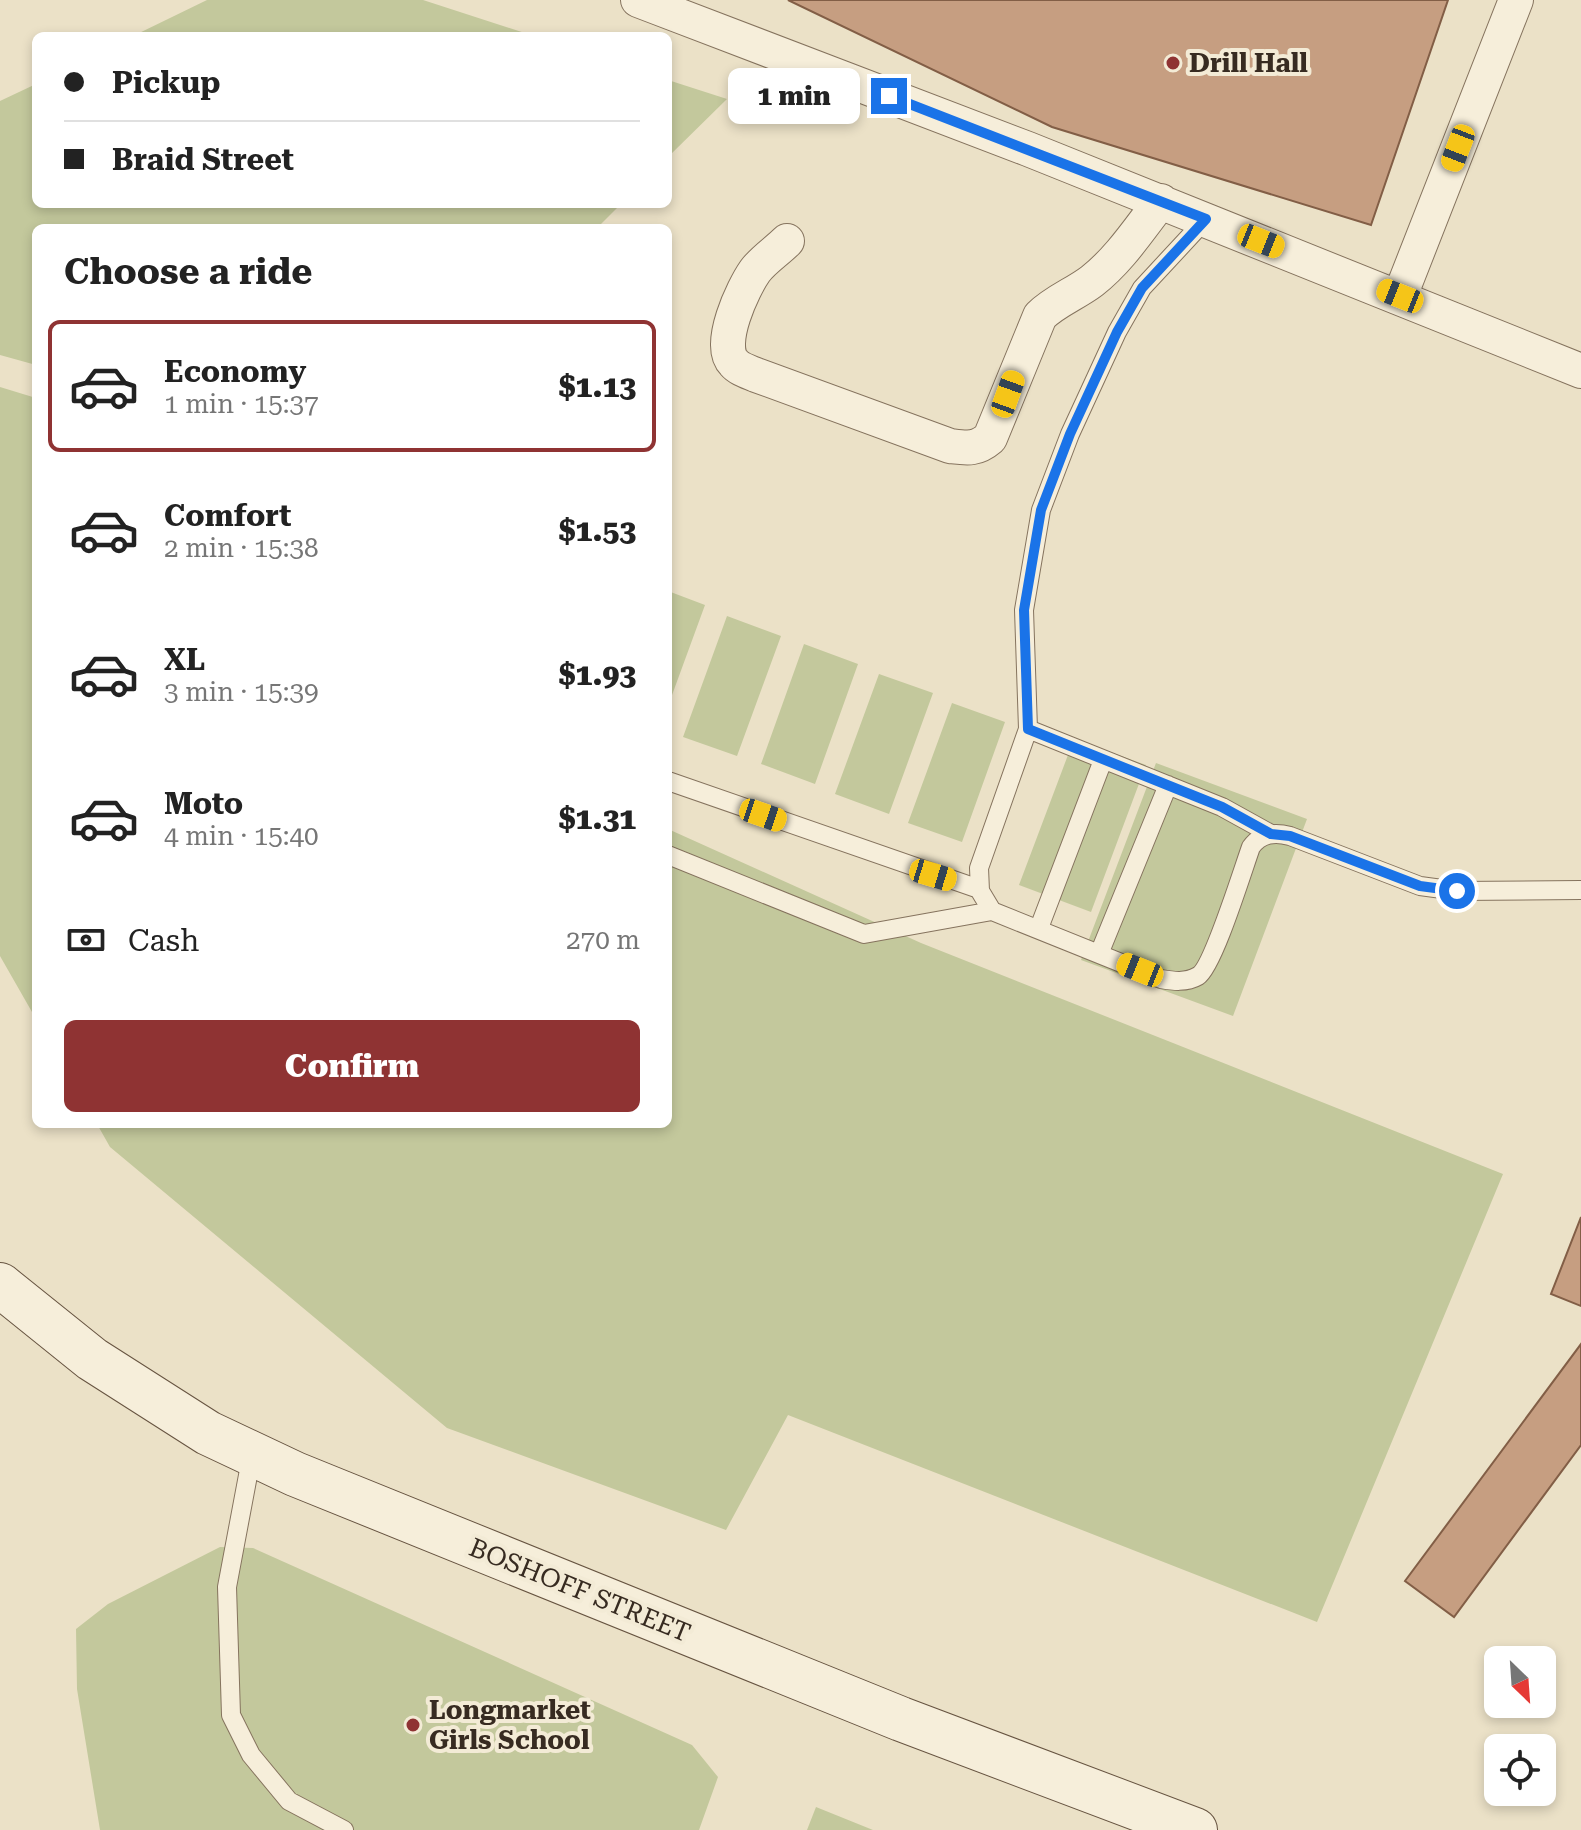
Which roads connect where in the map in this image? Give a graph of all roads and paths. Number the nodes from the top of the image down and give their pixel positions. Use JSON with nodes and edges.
{"nodes":[{"id":1,"x":638,"y":0,"type":"edge"},
{"id":2,"x":1516,"y":0,"type":"edge"},
{"id":3,"x":1161,"y":201,"type":"junction"},
{"id":4,"x":1206,"y":219,"type":"junction"},
{"id":5,"x":787,"y":241,"type":"dead end"},
{"id":6,"x":1400,"y":296,"type":"junction"},
{"id":7,"x":1581,"y":371,"type":"edge"},
{"id":8,"x":1028,"y":729,"type":"junction"},
{"id":9,"x":1103,"y":760,"type":"junction"},
{"id":10,"x":672,"y":782,"type":"edge"},
{"id":11,"x":1168,"y":785,"type":"junction"},
{"id":12,"x":1271,"y":834,"type":"junction"},
{"id":13,"x":672,"y":857,"type":"edge"},
{"id":14,"x":979,"y":889,"type":"junction"},
{"id":15,"x":1581,"y":890,"type":"edge"},
{"id":16,"x":992,"y":911,"type":"junction"},
{"id":17,"x":1039,"y":928,"type":"junction"},
{"id":18,"x":1099,"y":954,"type":"junction"},
{"id":19,"x":0,"y":1285,"type":"edge"},
{"id":20,"x":252,"y":1454,"type":"junction"},
{"id":21,"x":344,"y":1830,"type":"edge"},
{"id":22,"x":1195,"y":1830,"type":"edge"}],
"edges":[{"from":1,"to":3,"type":"street"},
{"from":2,"to":6,"type":"street"},
{"from":3,"to":4,"type":"street"},
{"from":3,"to":5,"type":"street"},
{"from":4,"to":6,"type":"street"},
{"from":4,"to":8,"type":"lane"},
{"from":6,"to":7,"type":"street"},
{"from":8,"to":9,"type":"lane"},
{"from":8,"to":14,"type":"lane"},
{"from":9,"to":11,"type":"lane"},
{"from":9,"to":17,"type":"lane"},
{"from":10,"to":14,"type":"lane"},
{"from":11,"to":12,"type":"lane"},
{"from":11,"to":18,"type":"lane"},
{"from":12,"to":15,"type":"lane"},
{"from":12,"to":18,"type":"lane"},
{"from":13,"to":16,"type":"lane"},
{"from":14,"to":16,"type":"lane"},
{"from":16,"to":17,"type":"lane"},
{"from":17,"to":18,"type":"lane"},
{"from":19,"to":20,"type":"main road","name":"BOSHOFF STREET"},
{"from":20,"to":21,"type":"lane"},
{"from":20,"to":22,"type":"main road","name":"BOSHOFF STREET"}]}
